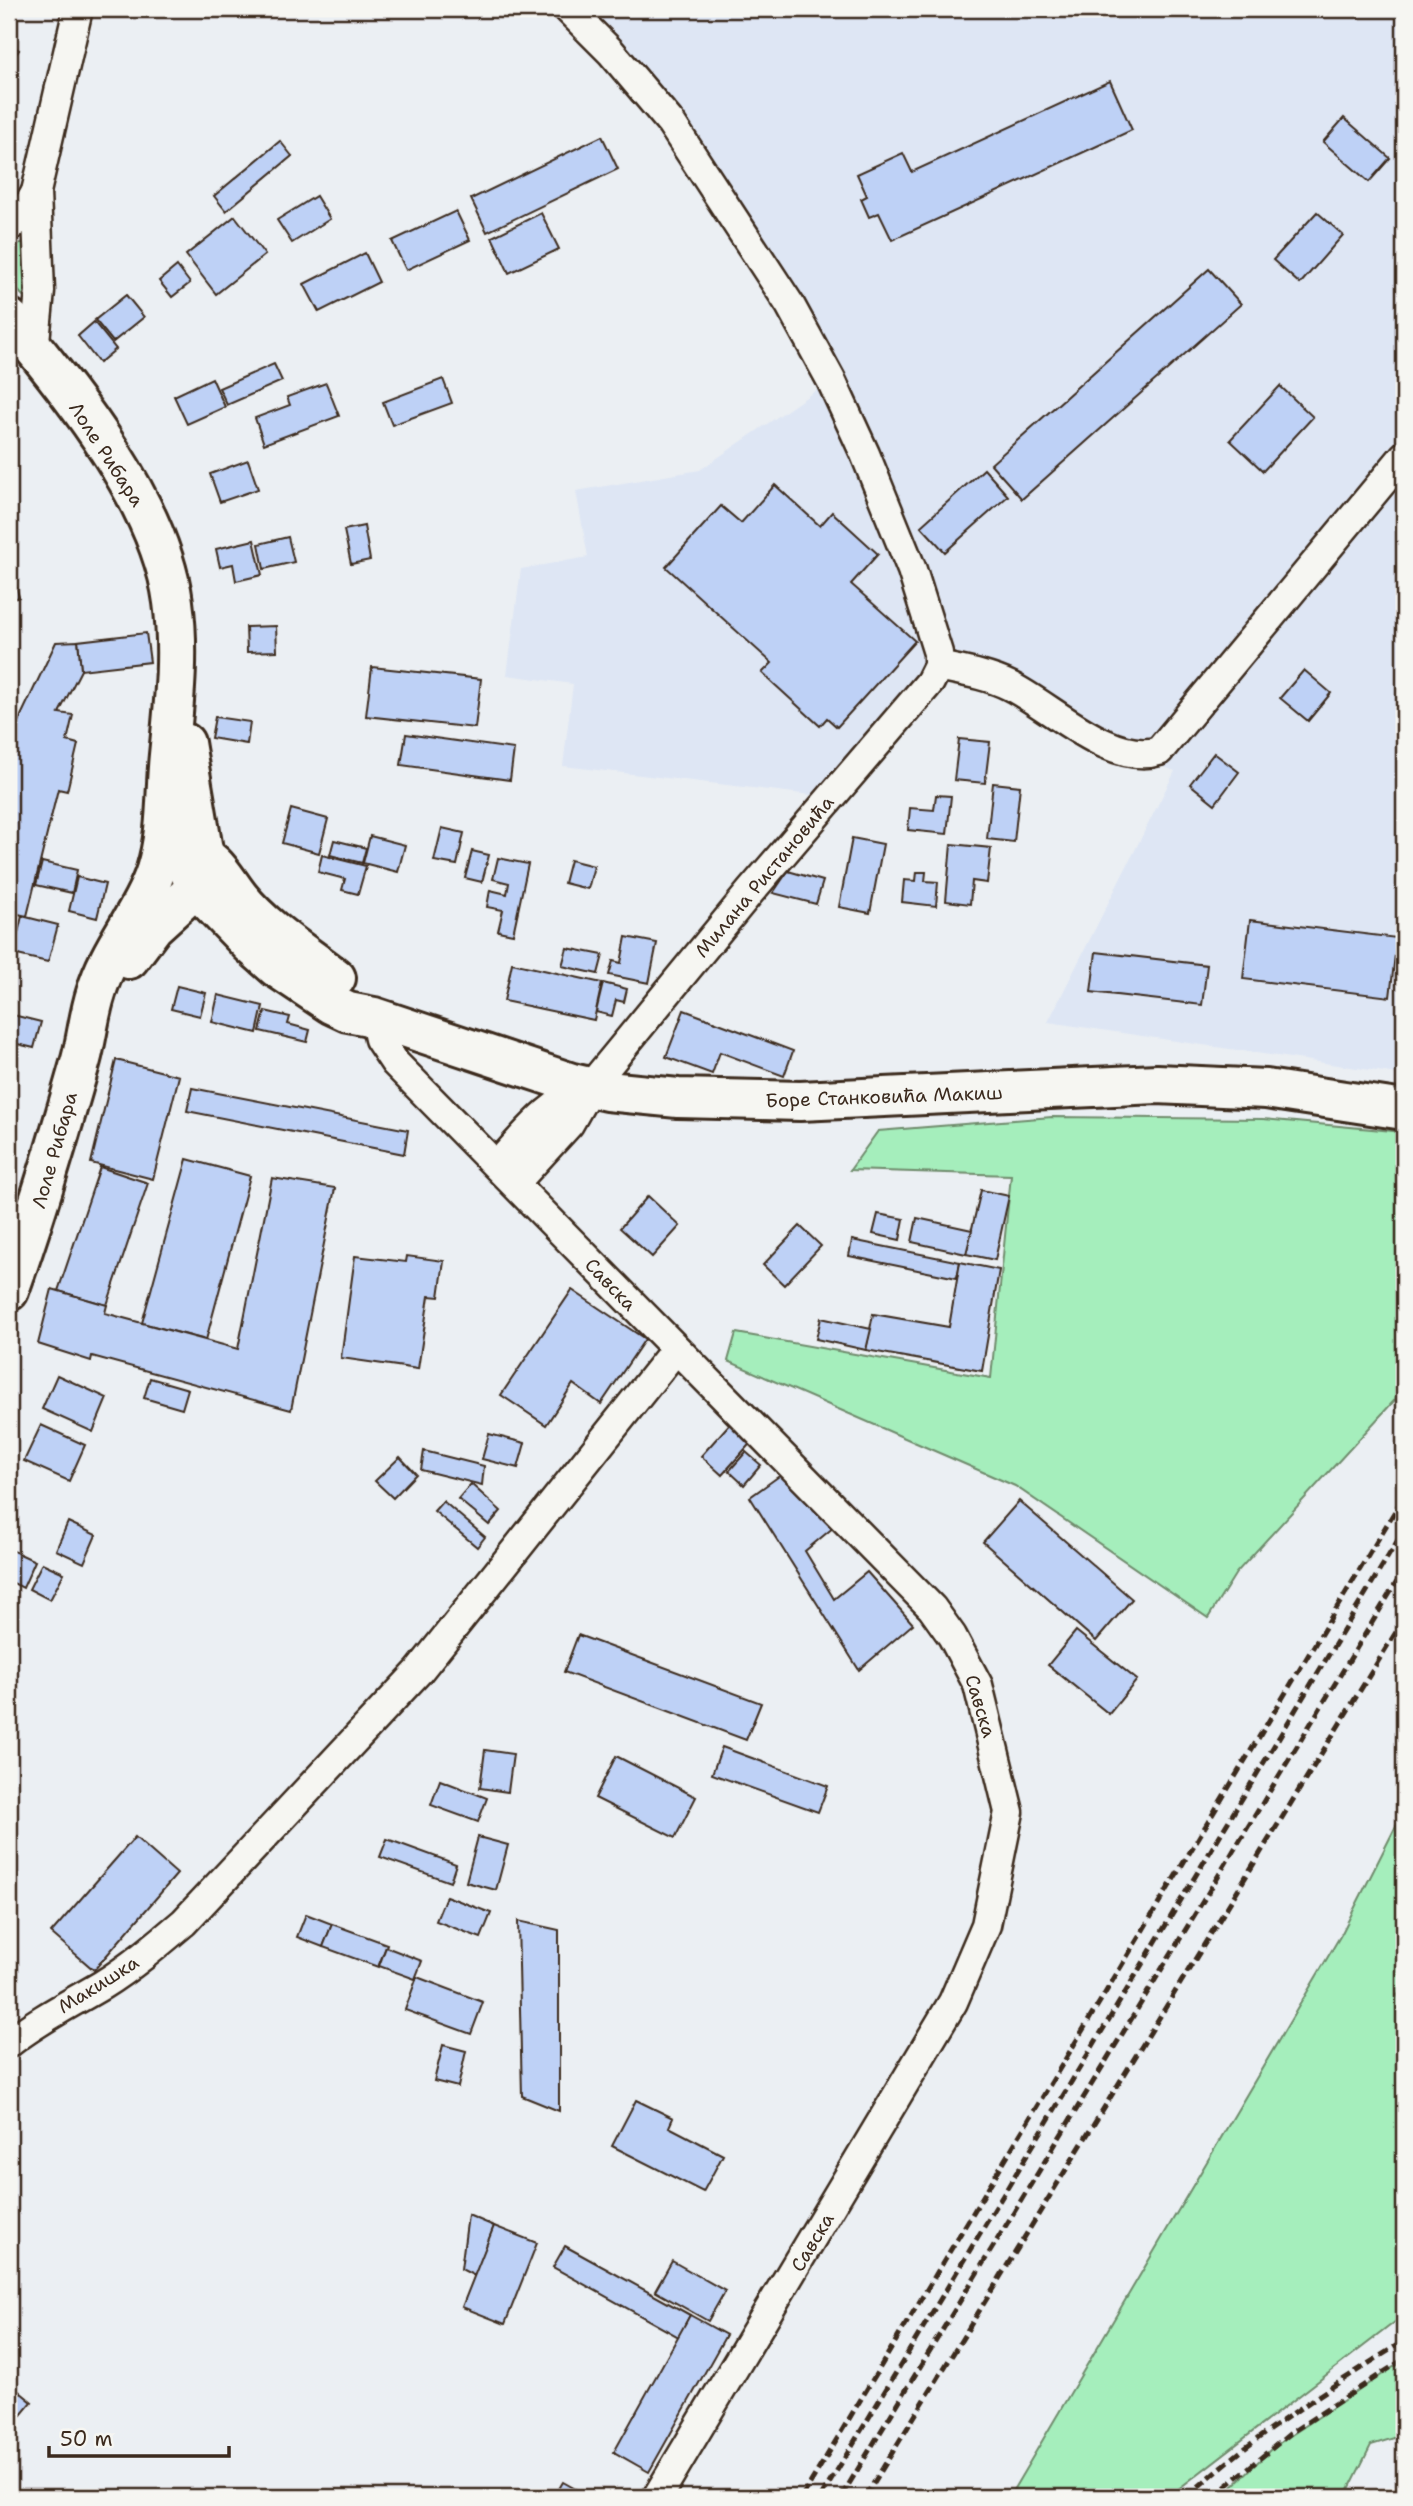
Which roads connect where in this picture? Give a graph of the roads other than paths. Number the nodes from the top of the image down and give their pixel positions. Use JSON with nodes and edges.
{"nodes":[{"id":1,"x":78,"y":9,"type":"edge"},
{"id":2,"x":568,"y":9,"type":"edge"},
{"id":3,"x":36,"y":192,"type":"junction"},
{"id":4,"x":9,"y":227,"type":"edge"},
{"id":5,"x":9,"y":318,"type":"edge"},
{"id":6,"x":34,"y":351,"type":"junction"},
{"id":7,"x":1404,"y":456,"type":"edge"},
{"id":8,"x":938,"y":666,"type":"junction"},
{"id":9,"x":175,"y":689,"type":"junction"},
{"id":10,"x":185,"y":867,"type":"junction"},
{"id":11,"x":373,"y":1017,"type":"junction"},
{"id":12,"x":590,"y":1087,"type":"junction"},
{"id":13,"x":1404,"y":1110,"type":"edge"},
{"id":14,"x":506,"y":1174,"type":"junction"},
{"id":15,"x":9,"y":1291,"type":"edge"},
{"id":16,"x":675,"y":1350,"type":"junction"},
{"id":17,"x":9,"y":2043,"type":"edge"},
{"id":18,"x":657,"y":2497,"type":"edge"}],
"edges":[{"from":1,"to":3,"type":"street"},
{"from":2,"to":8,"type":"street"},
{"from":3,"to":4,"type":"street"},
{"from":3,"to":6,"type":"street"},
{"from":5,"to":6,"type":"main road","name":"Лоле Рибара"},
{"from":6,"to":9,"type":"main road","name":"Лоле Рибара"},
{"from":7,"to":8,"type":"street"},
{"from":8,"to":12,"type":"street","name":"Милана Ристановића"},
{"from":9,"to":10,"type":"main road","name":"Лоле Рибара"},
{"from":9,"to":10,"type":"main road","name":"Лоле Рибара"},
{"from":10,"to":11,"type":"main road","name":"Савска"},
{"from":10,"to":15,"type":"main road","name":"Лоле Рибара"},
{"from":11,"to":12,"type":"main road","name":"Боре Станковића Макиш"},
{"from":11,"to":14,"type":"street","name":"Савска"},
{"from":12,"to":13,"type":"main road","name":"Боре Станковића Макиш"},
{"from":12,"to":14,"type":"street","name":"Милана Ристановића"},
{"from":14,"to":16,"type":"street","name":"Савска"},
{"from":16,"to":17,"type":"street","name":"Макишка"},
{"from":16,"to":18,"type":"street","name":"Савска"}]}
